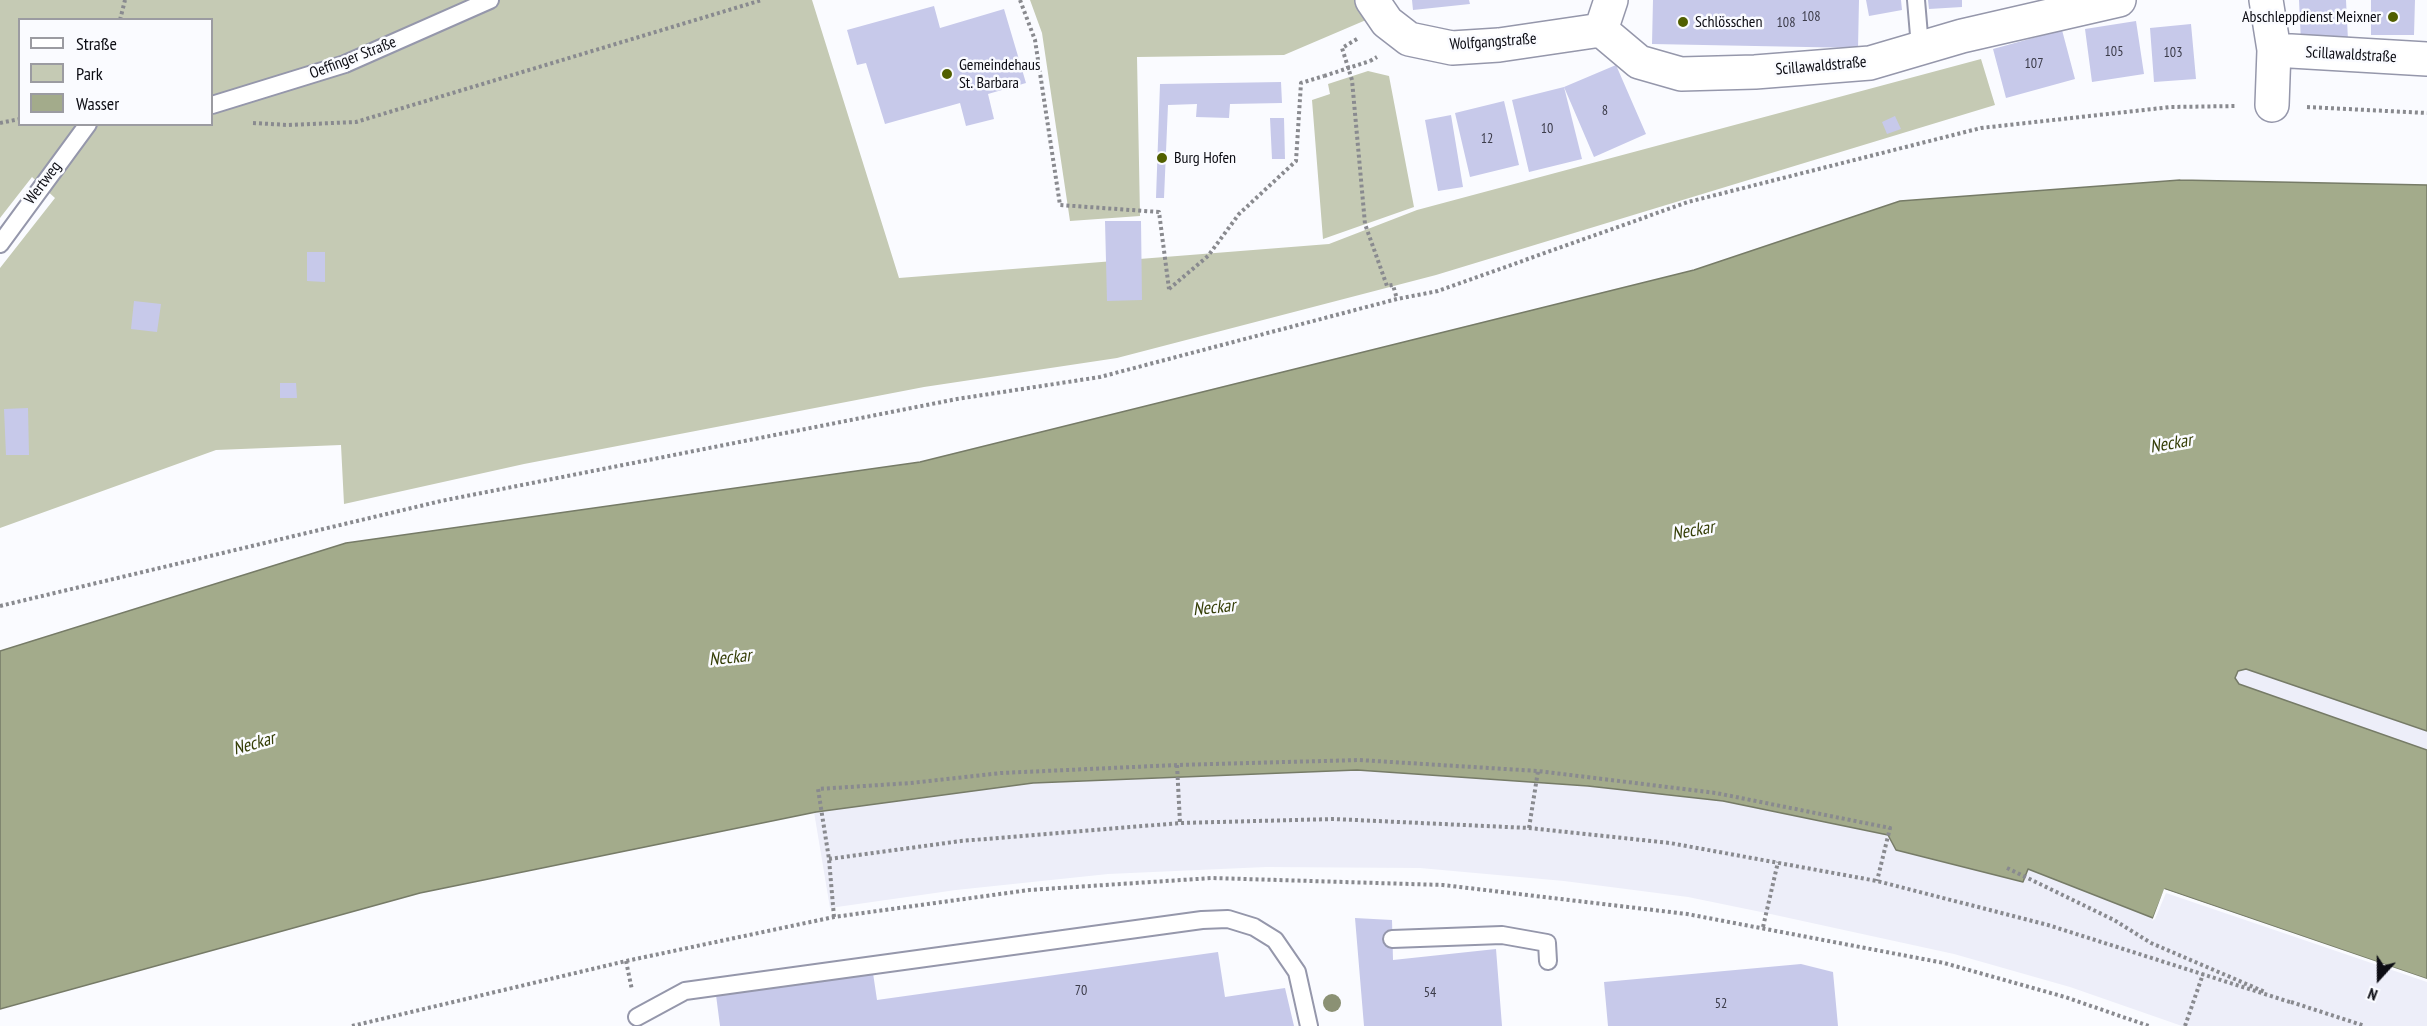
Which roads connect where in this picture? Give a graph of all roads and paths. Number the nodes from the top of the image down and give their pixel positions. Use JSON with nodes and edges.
{"nodes":[{"id":1,"x":125,"y":0,"type":"edge"},
{"id":2,"x":490,"y":0,"type":"edge"},
{"id":3,"x":762,"y":0,"type":"edge"},
{"id":4,"x":1020,"y":0,"type":"edge"},
{"id":5,"x":1372,"y":0,"type":"edge"},
{"id":6,"x":1916,"y":0,"type":"edge"},
{"id":7,"x":2119,"y":0,"type":"edge"},
{"id":8,"x":2266,"y":0,"type":"edge"},
{"id":9,"x":1606,"y":15,"type":"edge"},
{"id":10,"x":120,"y":18,"type":"edge"},
{"id":11,"x":1920,"y":47,"type":"junction"},
{"id":12,"x":2274,"y":50,"type":"junction"},
{"id":13,"x":2427,"y":60,"type":"edge"},
{"id":14,"x":1370,"y":61,"type":"dead end"},
{"id":15,"x":1352,"y":80,"type":"dead end"},
{"id":16,"x":213,"y":105,"type":"edge"},
{"id":17,"x":2272,"y":105,"type":"junction"},
{"id":18,"x":2427,"y":113,"type":"edge"},
{"id":19,"x":18,"y":119,"type":"edge"},
{"id":20,"x":242,"y":120,"type":"dead end"},
{"id":21,"x":0,"y":123,"type":"edge"},
{"id":22,"x":87,"y":126,"type":"edge"},
{"id":23,"x":0,"y":244,"type":"edge"},
{"id":24,"x":1397,"y":299,"type":"junction"},
{"id":25,"x":0,"y":606,"type":"edge"},
{"id":26,"x":1177,"y":765,"type":"junction"},
{"id":27,"x":1538,"y":771,"type":"junction"},
{"id":28,"x":1180,"y":823,"type":"junction"},
{"id":29,"x":1529,"y":828,"type":"junction"},
{"id":30,"x":829,"y":859,"type":"junction"},
{"id":31,"x":1778,"y":862,"type":"junction"},
{"id":32,"x":2007,"y":868,"type":"dead end"},
{"id":33,"x":1877,"y":882,"type":"junction"},
{"id":34,"x":834,"y":917,"type":"dead end"},
{"id":35,"x":1763,"y":927,"type":"dead end"},
{"id":36,"x":1392,"y":939,"type":"dead end"},
{"id":37,"x":1548,"y":961,"type":"dead end"},
{"id":38,"x":2204,"y":974,"type":"junction"},
{"id":39,"x":2293,"y":1003,"type":"junction"},
{"id":40,"x":637,"y":1017,"type":"dead end"},
{"id":41,"x":1309,"y":1026,"type":"edge"},
{"id":42,"x":2185,"y":1026,"type":"edge"},
{"id":43,"x":2365,"y":1026,"type":"edge"}],
"edges":[{"from":1,"to":10,"type":"path"},
{"from":2,"to":16,"type":"lane","name":"Oeffinger Straße"},
{"from":3,"to":20,"type":"path"},
{"from":4,"to":14,"type":"path","bridge":true},
{"from":5,"to":9,"type":"street","name":"Wolfgangstraße"},
{"from":6,"to":11,"type":"lane"},
{"from":7,"to":11,"type":"street","name":"Scillawaldstraße"},
{"from":8,"to":12,"type":"street"},
{"from":9,"to":11,"type":"street","name":"Scillawaldstraße"},
{"from":12,"to":13,"type":"street","name":"Scillawaldstraße"},
{"from":12,"to":17,"type":"street"},
{"from":15,"to":24,"type":"path"},
{"from":17,"to":18,"type":"path"},
{"from":17,"to":24,"type":"path"},
{"from":19,"to":21,"type":"path"},
{"from":22,"to":23,"type":"lane","name":"Wertweg"},
{"from":24,"to":25,"type":"path"},
{"from":26,"to":27,"type":"path"},
{"from":26,"to":28,"type":"path"},
{"from":26,"to":30,"type":"path"},
{"from":27,"to":29,"type":"path"},
{"from":27,"to":33,"type":"path"},
{"from":28,"to":29,"type":"path"},
{"from":28,"to":30,"type":"path"},
{"from":29,"to":31,"type":"path"},
{"from":30,"to":34,"type":"path"},
{"from":31,"to":33,"type":"path"},
{"from":31,"to":35,"type":"path"},
{"from":32,"to":39,"type":"path"},
{"from":33,"to":38,"type":"path"},
{"from":36,"to":37,"type":"lane"},
{"from":38,"to":39,"type":"path"},
{"from":38,"to":42,"type":"path"},
{"from":39,"to":43,"type":"path"},
{"from":40,"to":41,"type":"lane"}]}
